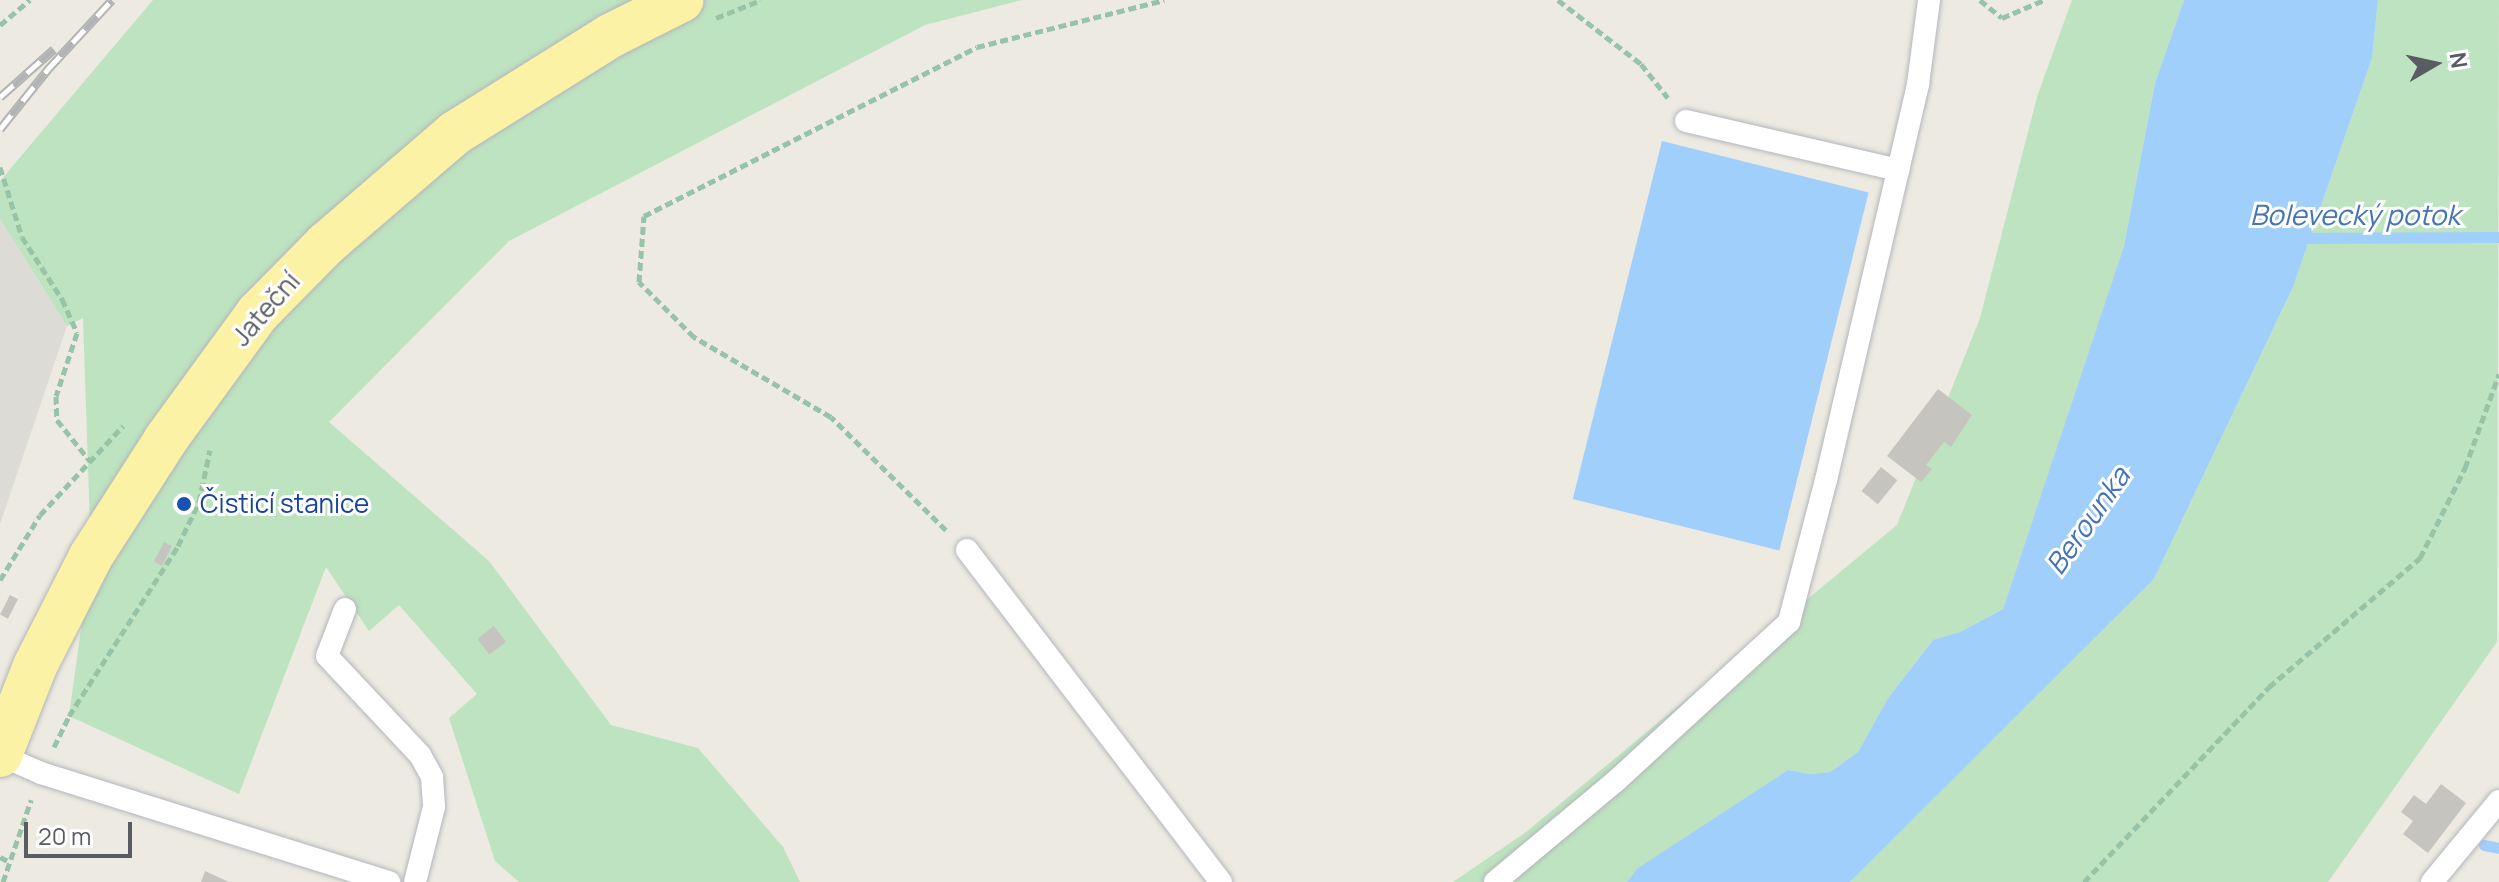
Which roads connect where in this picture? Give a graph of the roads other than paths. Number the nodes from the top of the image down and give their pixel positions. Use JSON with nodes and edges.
{"nodes":[{"id":1,"x":1929,"y":0,"type":"edge"},
{"id":2,"x":693,"y":12,"type":"edge"},
{"id":3,"x":1686,"y":121,"type":"road end"},
{"id":4,"x":1898,"y":170,"type":"junction"},
{"id":5,"x":967,"y":550,"type":"road end"},
{"id":6,"x":345,"y":609,"type":"dead end"},
{"id":7,"x":0,"y":755,"type":"edge"},
{"id":8,"x":2499,"y":801,"type":"edge"},
{"id":9,"x":329,"y":873,"type":"edge"},
{"id":10,"x":389,"y":882,"type":"edge"},
{"id":11,"x":415,"y":882,"type":"edge"},
{"id":12,"x":1221,"y":882,"type":"edge"},
{"id":13,"x":1495,"y":882,"type":"edge"},
{"id":14,"x":2432,"y":882,"type":"edge"}],
"edges":[{"from":1,"to":4,"type":"lane"},
{"from":2,"to":7,"type":"main road","name":"Jateční"},
{"from":3,"to":4,"type":"lane"},
{"from":4,"to":13,"type":"lane"},
{"from":5,"to":12,"type":"lane"},
{"from":6,"to":11,"type":"lane"},
{"from":7,"to":9,"type":"lane"},
{"from":8,"to":14,"type":"lane"},
{"from":9,"to":10,"type":"lane"}]}
